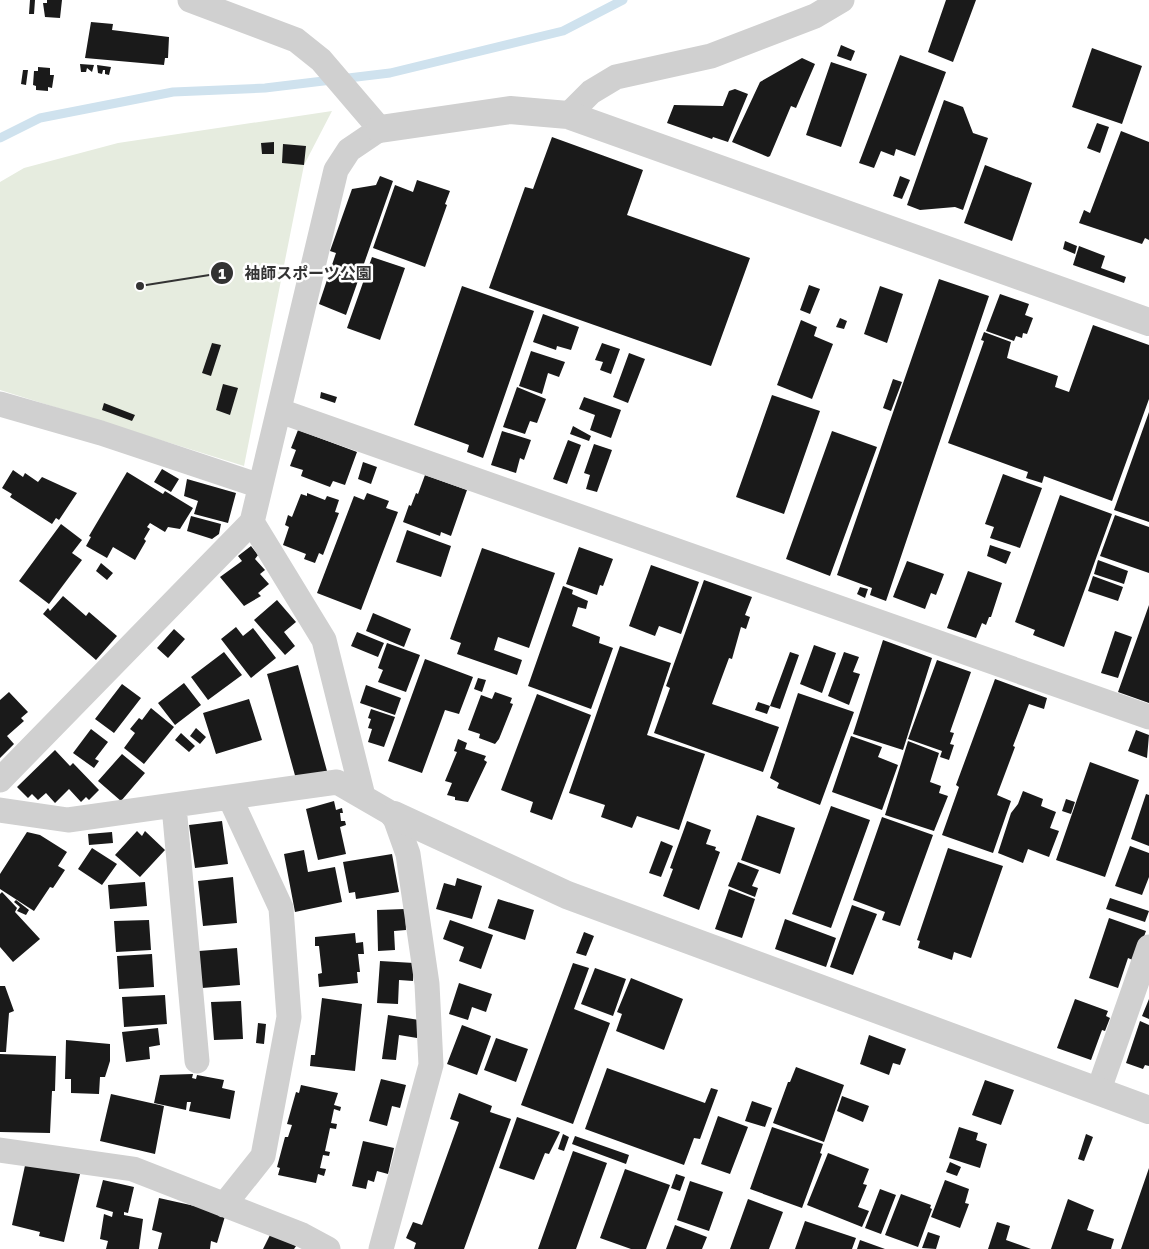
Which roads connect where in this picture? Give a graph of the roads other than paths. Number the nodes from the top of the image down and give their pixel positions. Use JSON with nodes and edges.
{"nodes":[{"id":1,"x":190,"y":0,"type":"edge"},
{"id":2,"x":842,"y":0,"type":"edge"},
{"id":3,"x":568,"y":115,"type":"junction"},
{"id":4,"x":380,"y":129,"type":"junction"},
{"id":5,"x":1149,"y":322,"type":"edge"},
{"id":6,"x":0,"y":404,"type":"edge"},
{"id":7,"x":280,"y":411,"type":"junction"},
{"id":8,"x":260,"y":486,"type":"junction"},
{"id":9,"x":252,"y":522,"type":"junction"},
{"id":10,"x":1149,"y":717,"type":"edge"},
{"id":11,"x":0,"y":780,"type":"edge"},
{"id":12,"x":362,"y":796,"type":"junction"},
{"id":13,"x":230,"y":798,"type":"junction"},
{"id":14,"x":174,"y":806,"type":"junction"},
{"id":15,"x":0,"y":810,"type":"edge"},
{"id":16,"x":394,"y":814,"type":"junction"},
{"id":17,"x":1149,"y":947,"type":"edge"},
{"id":18,"x":197,"y":1061,"type":"dead end"},
{"id":19,"x":1098,"y":1092,"type":"junction"},
{"id":20,"x":1149,"y":1110,"type":"edge"},
{"id":21,"x":0,"y":1150,"type":"edge"},
{"id":22,"x":224,"y":1205,"type":"junction"},
{"id":23,"x":328,"y":1249,"type":"edge"},
{"id":24,"x":381,"y":1249,"type":"edge"}],
"edges":[{"from":1,"to":4,"type":"street"},
{"from":2,"to":3,"type":"street"},
{"from":3,"to":4,"type":"street"},
{"from":3,"to":5,"type":"street"},
{"from":4,"to":7,"type":"street"},
{"from":6,"to":8,"type":"street"},
{"from":7,"to":8,"type":"street"},
{"from":7,"to":10,"type":"street"},
{"from":8,"to":9,"type":"street"},
{"from":9,"to":11,"type":"street"},
{"from":9,"to":12,"type":"street"},
{"from":12,"to":13,"type":"street"},
{"from":12,"to":16,"type":"street"},
{"from":13,"to":14,"type":"street"},
{"from":13,"to":22,"type":"street"},
{"from":14,"to":15,"type":"street"},
{"from":14,"to":18,"type":"street"},
{"from":16,"to":19,"type":"street"},
{"from":16,"to":24,"type":"street"},
{"from":17,"to":19,"type":"street"},
{"from":19,"to":20,"type":"street"},
{"from":21,"to":22,"type":"street"},
{"from":22,"to":23,"type":"street"}]}
